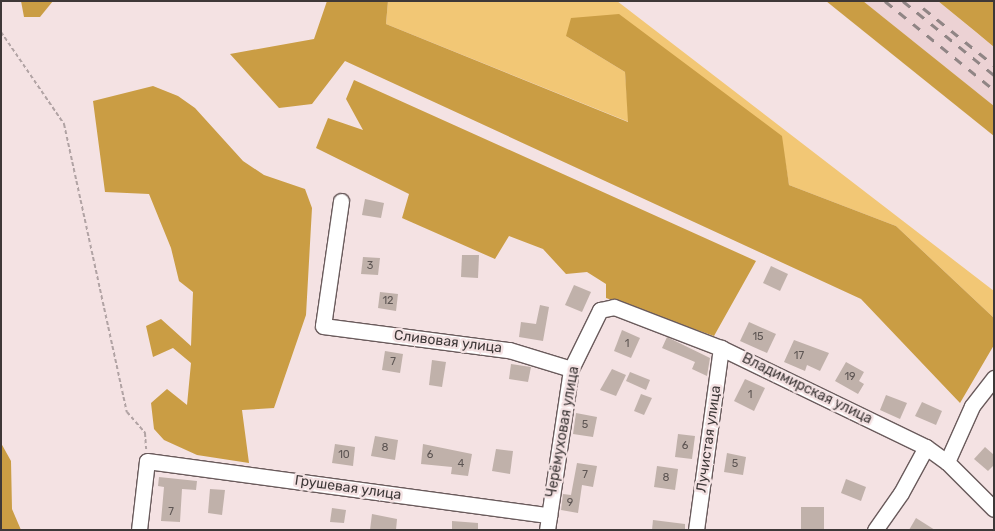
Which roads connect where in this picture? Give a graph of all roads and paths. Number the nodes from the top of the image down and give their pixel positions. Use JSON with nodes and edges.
{"nodes":[{"id":1,"x":1,"y":32,"type":"edge"},
{"id":2,"x":341,"y":201,"type":"dead end"},
{"id":3,"x":600,"y":310,"type":"joint"},
{"id":4,"x":722,"y":348,"type":"junction"},
{"id":5,"x":571,"y":369,"type":"junction"},
{"id":6,"x":994,"y":378,"type":"edge"},
{"id":7,"x":926,"y":447,"type":"junction"},
{"id":8,"x":147,"y":461,"type":"junction"},
{"id":9,"x":947,"y":462,"type":"junction"},
{"id":10,"x":994,"y":509,"type":"edge"},
{"id":11,"x":548,"y":522,"type":"edge"},
{"id":12,"x":139,"y":530,"type":"edge"},
{"id":13,"x":696,"y":530,"type":"edge"},
{"id":14,"x":875,"y":530,"type":"edge"}],
"edges":[{"from":1,"to":8,"type":"path"},
{"from":2,"to":5,"type":"street","name":"Сливовая улица"},
{"from":3,"to":4,"type":"street","name":"Владимирская улица"},
{"from":3,"to":5,"type":"street","name":"Черёмуховая улица"},
{"from":4,"to":7,"type":"street","name":"Владимирская улица"},
{"from":4,"to":13,"type":"street","name":"Лучистая улица"},
{"from":5,"to":11,"type":"street","name":"Черёмуховая улица"},
{"from":6,"to":9,"type":"street"},
{"from":7,"to":9,"type":"street","name":"Владимирская улица"},
{"from":7,"to":14,"type":"street"},
{"from":8,"to":11,"type":"street","name":"Грушевая улица"},
{"from":8,"to":12,"type":"street"},
{"from":9,"to":10,"type":"street","name":"Владимирская улица"}]}
